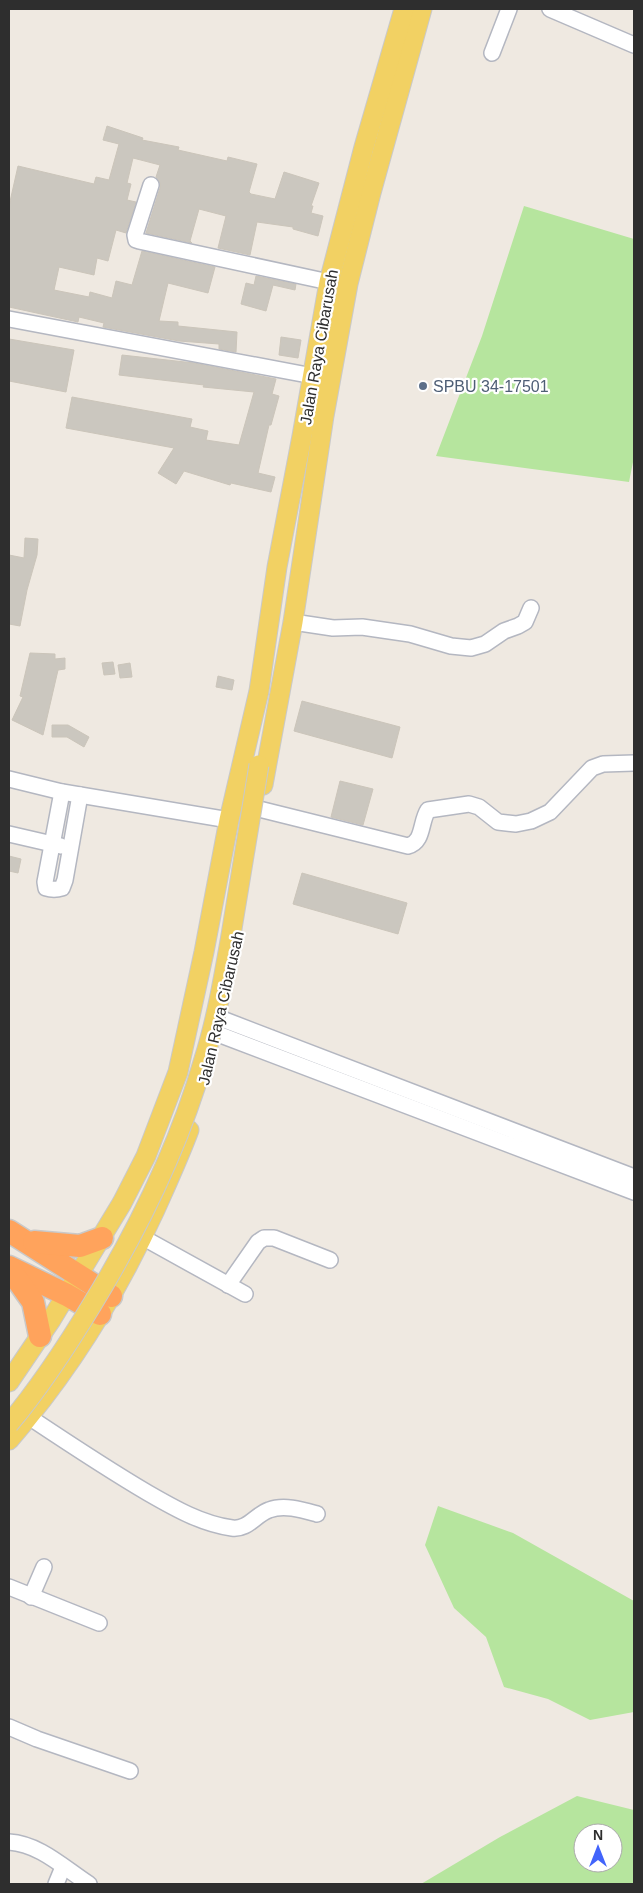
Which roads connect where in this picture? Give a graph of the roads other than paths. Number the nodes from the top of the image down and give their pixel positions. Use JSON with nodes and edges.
{"nodes":[{"id":1,"x":404,"y":9,"type":"edge"},
{"id":2,"x":422,"y":9,"type":"edge"},
{"id":3,"x":509,"y":9,"type":"edge"},
{"id":4,"x":550,"y":9,"type":"edge"},
{"id":5,"x":634,"y":45,"type":"edge"},
{"id":6,"x":492,"y":53,"type":"dead end"},
{"id":7,"x":151,"y":185,"type":"dead end"},
{"id":8,"x":329,"y":282,"type":"junction"},
{"id":9,"x":9,"y":319,"type":"edge"},
{"id":10,"x":312,"y":376,"type":"junction"},
{"id":11,"x":531,"y":608,"type":"dead end"},
{"id":12,"x":293,"y":622,"type":"junction"},
{"id":13,"x":288,"y":647,"type":"junction"},
{"id":14,"x":259,"y":691,"type":"junction"},
{"id":15,"x":634,"y":762,"type":"edge"},
{"id":16,"x":256,"y":765,"type":"junction"},
{"id":17,"x":9,"y":780,"type":"edge"},
{"id":18,"x":62,"y":792,"type":"junction"},
{"id":19,"x":80,"y":795,"type":"junction"},
{"id":20,"x":259,"y":809,"type":"junction"},
{"id":21,"x":229,"y":820,"type":"junction"},
{"id":22,"x":9,"y":834,"type":"edge"},
{"id":23,"x":52,"y":844,"type":"junction"},
{"id":24,"x":70,"y":848,"type":"junction"},
{"id":25,"x":220,"y":1027,"type":"junction"},
{"id":26,"x":634,"y":1177,"type":"edge"},
{"id":27,"x":634,"y":1192,"type":"edge"},
{"id":28,"x":17,"y":1236,"type":"edge"},
{"id":29,"x":142,"y":1237,"type":"junction"},
{"id":30,"x":102,"y":1238,"type":"junction"},
{"id":31,"x":330,"y":1260,"type":"dead end"},
{"id":32,"x":9,"y":1267,"type":"edge"},
{"id":33,"x":82,"y":1269,"type":"junction"},
{"id":34,"x":228,"y":1285,"type":"junction"},
{"id":35,"x":245,"y":1294,"type":"dead end"},
{"id":36,"x":66,"y":1295,"type":"junction"},
{"id":37,"x":110,"y":1297,"type":"junction"},
{"id":38,"x":45,"y":1328,"type":"junction"},
{"id":39,"x":82,"y":1342,"type":"junction"},
{"id":40,"x":9,"y":1382,"type":"edge"},
{"id":41,"x":9,"y":1408,"type":"edge"},
{"id":42,"x":29,"y":1417,"type":"junction"},
{"id":43,"x":9,"y":1424,"type":"edge"},
{"id":44,"x":9,"y":1440,"type":"edge"},
{"id":45,"x":317,"y":1514,"type":"dead end"},
{"id":46,"x":44,"y":1567,"type":"dead end"},
{"id":47,"x":9,"y":1587,"type":"edge"},
{"id":48,"x":31,"y":1597,"type":"junction"},
{"id":49,"x":99,"y":1623,"type":"dead end"},
{"id":50,"x":9,"y":1728,"type":"edge"},
{"id":51,"x":130,"y":1771,"type":"dead end"},
{"id":52,"x":9,"y":1842,"type":"edge"},
{"id":53,"x":63,"y":1867,"type":"junction"},
{"id":54,"x":56,"y":1884,"type":"edge"},
{"id":55,"x":89,"y":1884,"type":"edge"}],
"edges":[{"from":1,"to":8,"type":"main road","name":"Jalan Raya Cibarusah"},
{"from":2,"to":12,"type":"main road","name":"Jalan Raya Cibarusah"},
{"from":3,"to":6,"type":"street"},
{"from":4,"to":5,"type":"street"},
{"from":7,"to":8,"type":"street"},
{"from":8,"to":10,"type":"main road","name":"Jalan Raya Cibarusah"},
{"from":9,"to":10,"type":"street"},
{"from":10,"to":14,"type":"main road","name":"Jalan Raya Cibarusah"},
{"from":11,"to":12,"type":"street"},
{"from":12,"to":13,"type":"main road","name":"Jalan Raya Cibarusah"},
{"from":13,"to":16,"type":"main road","name":"Jalan Raya Cibarusah"},
{"from":13,"to":20,"type":"main road","name":"Jalan Raya Cibarusah"},
{"from":14,"to":16,"type":"main road","name":"Jalan Raya Cibarusah"},
{"from":14,"to":21,"type":"main road","name":"Jalan Raya Cibarusah"},
{"from":15,"to":20,"type":"street"},
{"from":16,"to":41,"type":"main road","name":"Jalan Raya Cibarusah"},
{"from":16,"to":43,"type":"main road","name":"Jalan Raya Cibarusah","bridge":true},
{"from":17,"to":18,"type":"street"},
{"from":18,"to":19,"type":"street"},
{"from":18,"to":23,"type":"street"},
{"from":19,"to":21,"type":"street"},
{"from":19,"to":24,"type":"street"},
{"from":20,"to":25,"type":"main road","name":"Jalan Raya Cibarusah"},
{"from":21,"to":30,"type":"main road","name":"Jalan Raya Cibarusah"},
{"from":22,"to":23,"type":"street"},
{"from":23,"to":24,"type":"street"},
{"from":23,"to":24,"type":"street"},
{"from":25,"to":26,"type":"street"},
{"from":25,"to":27,"type":"street"},
{"from":25,"to":29,"type":"main road","name":"Jalan Raya Cibarusah"},
{"from":28,"to":30,"type":"highway"},
{"from":28,"to":33,"type":"highway"},
{"from":29,"to":34,"type":"street"},
{"from":29,"to":37,"type":"main road","name":"Jalan Raya Cibarusah"},
{"from":30,"to":33,"type":"main road","name":"Jalan Raya Cibarusah"},
{"from":31,"to":34,"type":"street"},
{"from":32,"to":36,"type":"highway"},
{"from":32,"to":38,"type":"highway"},
{"from":33,"to":36,"type":"main road","name":"Jalan Raya Cibarusah"},
{"from":33,"to":37,"type":"highway"},
{"from":34,"to":35,"type":"street"},
{"from":36,"to":37,"type":"highway"},
{"from":36,"to":38,"type":"main road","name":"Jalan Raya Cibarusah"},
{"from":37,"to":39,"type":"main road","name":"Jalan Raya Cibarusah"},
{"from":38,"to":39,"type":"main road"},
{"from":38,"to":40,"type":"main road","name":"Jalan Raya Cibarusah"},
{"from":39,"to":42,"type":"main road","name":"Jalan Raya Cibarusah"},
{"from":42,"to":44,"type":"main road","name":"Jalan Raya Cibarusah"},
{"from":42,"to":45,"type":"street"},
{"from":46,"to":48,"type":"street"},
{"from":47,"to":48,"type":"street"},
{"from":48,"to":49,"type":"street"},
{"from":50,"to":51,"type":"street"},
{"from":52,"to":53,"type":"street"},
{"from":53,"to":54,"type":"street"},
{"from":53,"to":55,"type":"street"}]}
